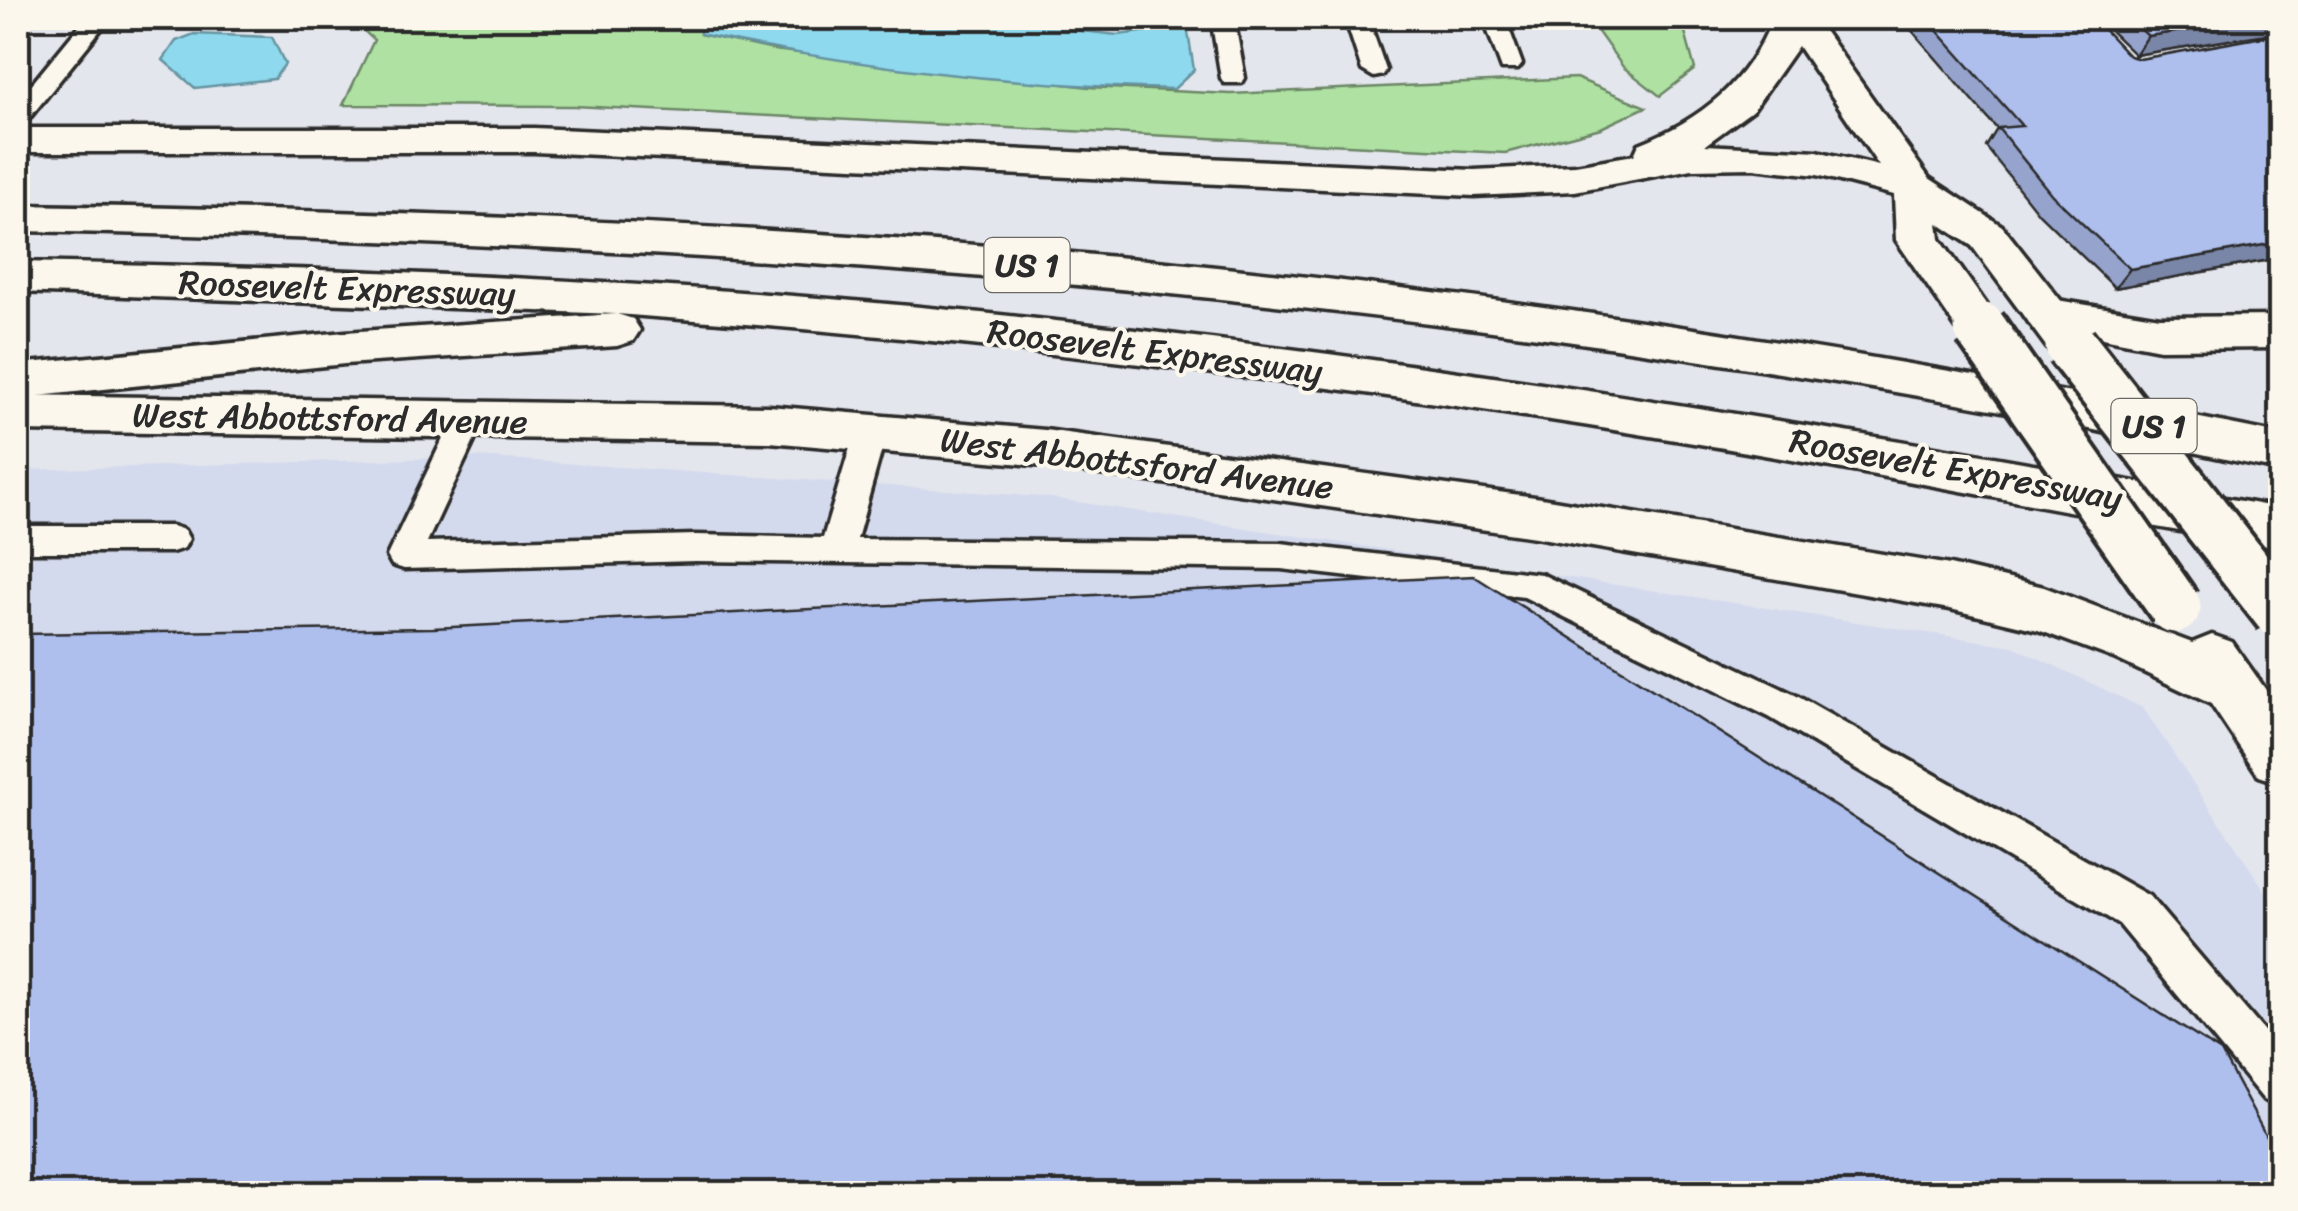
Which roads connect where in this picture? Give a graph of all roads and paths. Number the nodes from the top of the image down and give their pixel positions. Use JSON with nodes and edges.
{"nodes":[{"id":1,"x":98,"y":18,"type":"edge"},
{"id":2,"x":1222,"y":18,"type":"edge"},
{"id":3,"x":1356,"y":18,"type":"edge"},
{"id":4,"x":1494,"y":18,"type":"edge"},
{"id":5,"x":1794,"y":18,"type":"edge"},
{"id":6,"x":1510,"y":64,"type":"dead end"},
{"id":7,"x":1374,"y":70,"type":"dead end"},
{"id":8,"x":1233,"y":78,"type":"dead end"},
{"id":9,"x":18,"y":116,"type":"edge"},
{"id":10,"x":18,"y":140,"type":"edge"},
{"id":11,"x":1614,"y":168,"type":"junction"},
{"id":12,"x":1914,"y":187,"type":"junction"},
{"id":13,"x":18,"y":218,"type":"edge"},
{"id":14,"x":18,"y":276,"type":"edge"},
{"id":15,"x":825,"y":316,"type":"junction"},
{"id":16,"x":2058,"y":330,"type":"junction"},
{"id":17,"x":2280,"y":332,"type":"edge"},
{"id":18,"x":18,"y":381,"type":"edge"},
{"id":19,"x":18,"y":413,"type":"edge"},
{"id":20,"x":467,"y":422,"type":"junction"},
{"id":21,"x":871,"y":430,"type":"junction"},
{"id":22,"x":2280,"y":434,"type":"edge"},
{"id":23,"x":2194,"y":435,"type":"junction"},
{"id":24,"x":2280,"y":452,"type":"edge"},
{"id":25,"x":2280,"y":528,"type":"edge"},
{"id":26,"x":18,"y":539,"type":"edge"},
{"id":27,"x":172,"y":539,"type":"dead end"},
{"id":28,"x":836,"y":552,"type":"junction"},
{"id":29,"x":2280,"y":613,"type":"edge"},
{"id":30,"x":2232,"y":687,"type":"junction"},
{"id":31,"x":2280,"y":756,"type":"edge"},
{"id":32,"x":2280,"y":1084,"type":"edge"}],
"edges":[{"from":1,"to":9,"type":"lane"},
{"from":2,"to":8,"type":"lane"},
{"from":3,"to":7,"type":"lane"},
{"from":4,"to":6,"type":"lane"},
{"from":5,"to":11,"type":"main road"},
{"from":5,"to":12,"type":"main road"},
{"from":10,"to":11,"type":"main road"},
{"from":11,"to":12,"type":"main road"},
{"from":12,"to":16,"type":"main road"},
{"from":12,"to":30,"type":"main road","bridge":true},
{"from":13,"to":23,"type":"main road","name":"Roosevelt Expressway","number":"US 1"},
{"from":14,"to":15,"type":"main road","name":"Roosevelt Expressway","number":"US 1"},
{"from":15,"to":18,"type":"main road"},
{"from":15,"to":25,"type":"main road","name":"Roosevelt Expressway","number":"US 1"},
{"from":16,"to":17,"type":"main road"},
{"from":16,"to":29,"type":"main road","bridge":true},
{"from":19,"to":20,"type":"main road","name":"West Abbottsford Avenue"},
{"from":20,"to":21,"type":"main road","name":"West Abbottsford Avenue"},
{"from":20,"to":28,"type":"lane"},
{"from":21,"to":28,"type":"lane"},
{"from":21,"to":30,"type":"main road","name":"West Abbottsford Avenue"},
{"from":22,"to":23,"type":"main road"},
{"from":23,"to":24,"type":"main road","name":"Roosevelt Expressway","number":"US 1"},
{"from":26,"to":27,"type":"lane"},
{"from":28,"to":32,"type":"lane"},
{"from":30,"to":31,"type":"main road"}]}
